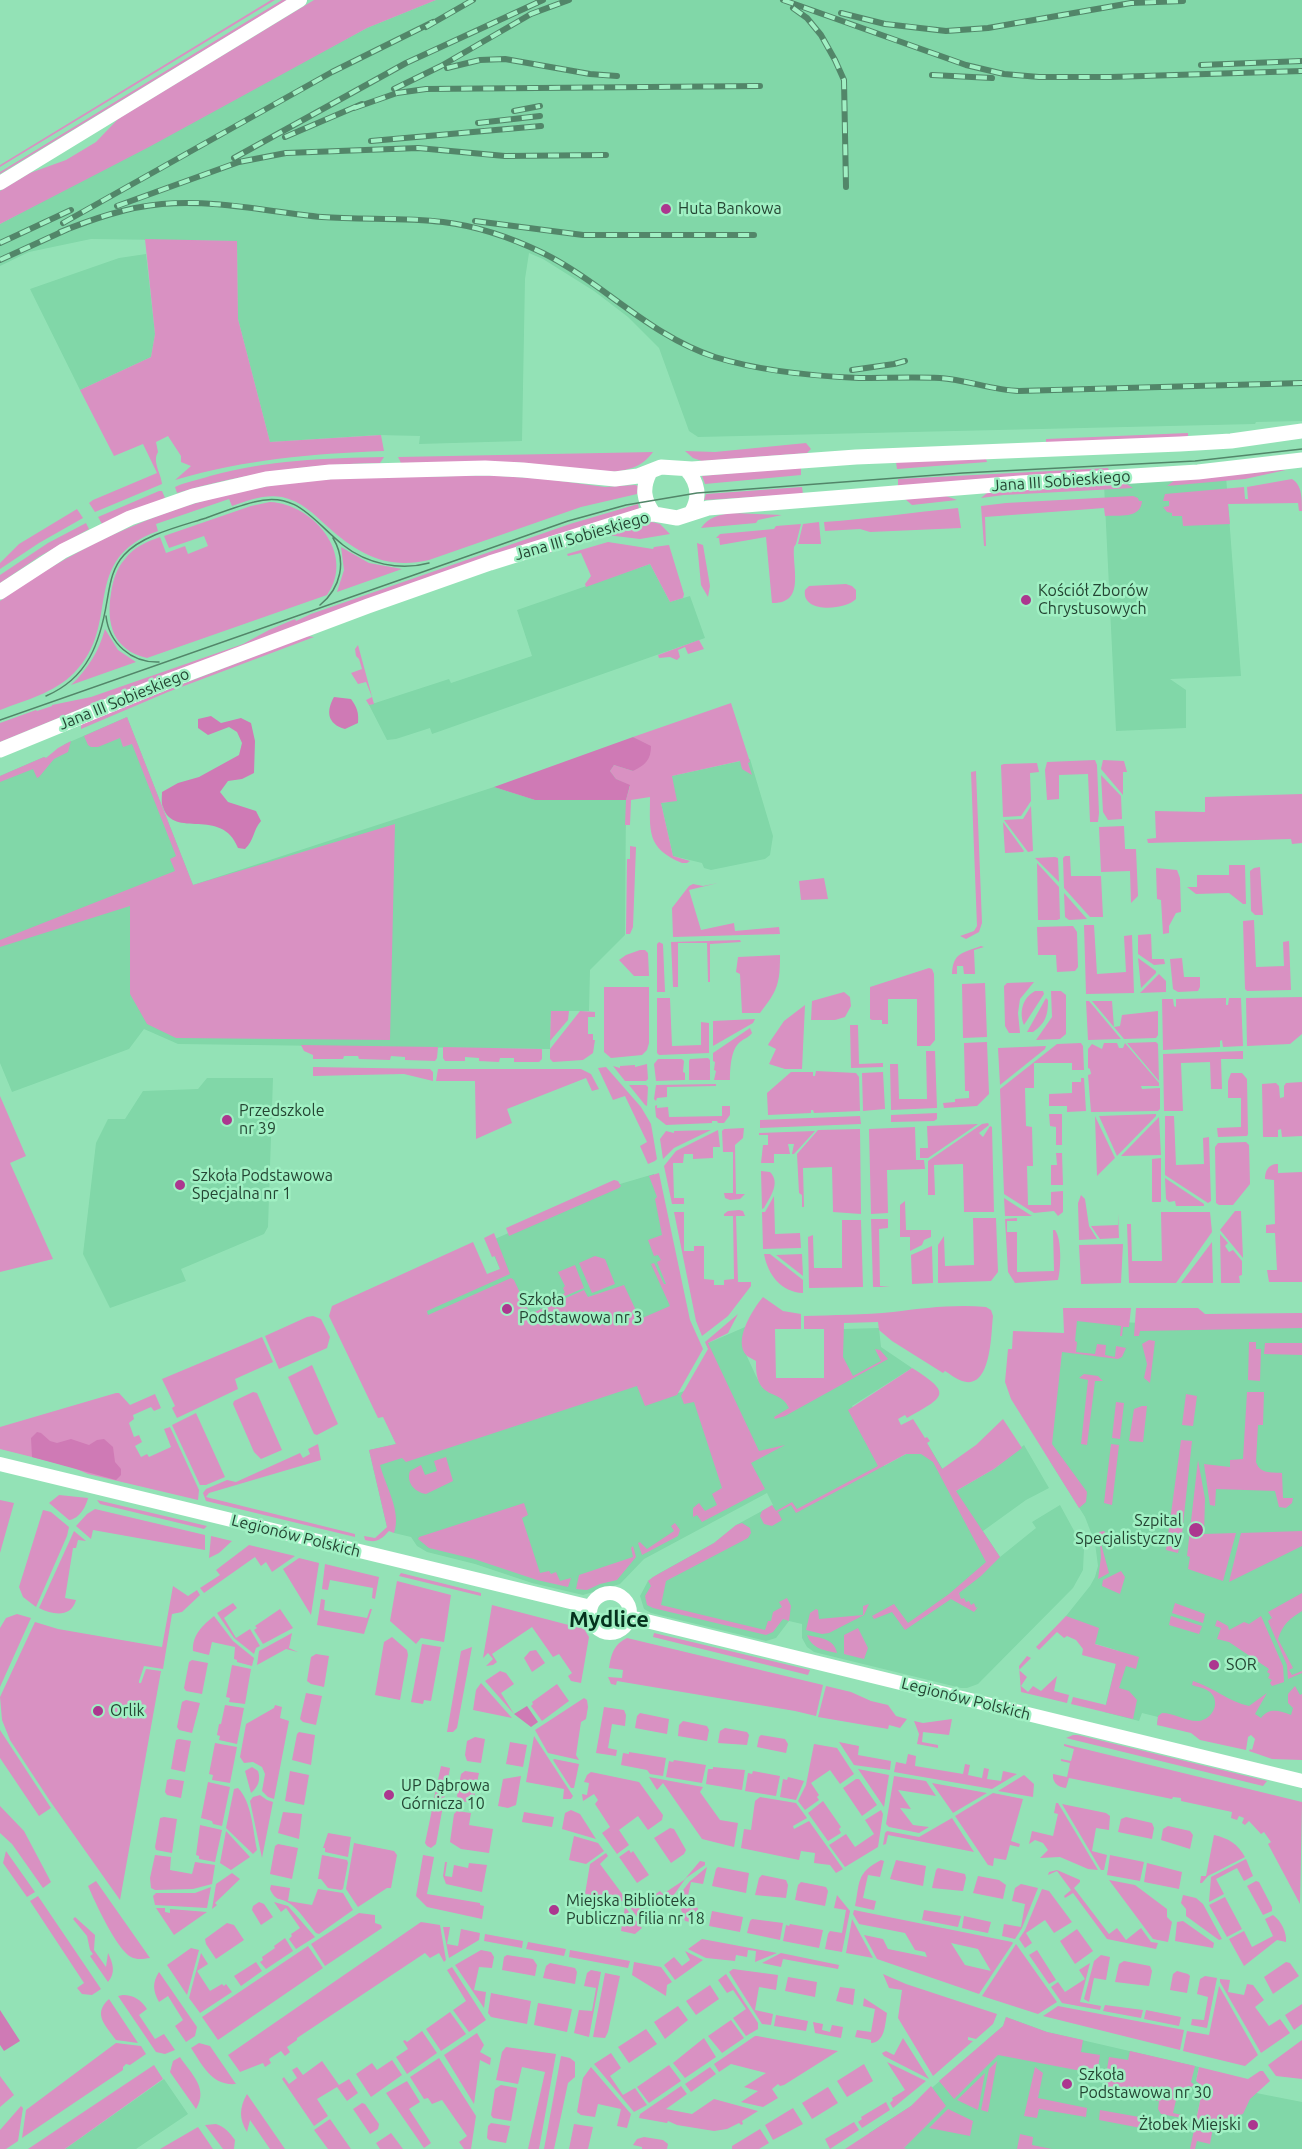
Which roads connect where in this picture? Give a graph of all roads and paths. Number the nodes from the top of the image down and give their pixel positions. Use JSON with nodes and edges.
{"nodes":[{"id":1,"x":300,"y":0,"type":"edge"},
{"id":2,"x":0,"y":183,"type":"edge"},
{"id":3,"x":1302,"y":431,"type":"edge"},
{"id":4,"x":1302,"y":460,"type":"edge"},
{"id":5,"x":686,"y":469,"type":"junction"},
{"id":6,"x":650,"y":472,"type":"junction"},
{"id":7,"x":691,"y":513,"type":"junction"},
{"id":8,"x":654,"y":514,"type":"junction"},
{"id":9,"x":0,"y":592,"type":"edge"},
{"id":10,"x":0,"y":750,"type":"edge"},
{"id":11,"x":0,"y":1464,"type":"edge"},
{"id":12,"x":591,"y":1607,"type":"junction"},
{"id":13,"x":630,"y":1617,"type":"junction"},
{"id":14,"x":1302,"y":1780,"type":"edge"}],
"edges":[{"from":1,"to":2,"type":"street"},
{"from":3,"to":5,"type":"main road","name":"Jana III Sobieskiego"},
{"from":4,"to":7,"type":"main road","name":"Jana III Sobieskiego"},
{"from":5,"to":6,"type":"main road","name":"Jana III Sobieskiego"},
{"from":5,"to":7,"type":"main road"},
{"from":6,"to":8,"type":"main road"},
{"from":6,"to":9,"type":"main road","name":"Jana III Sobieskiego"},
{"from":7,"to":8,"type":"main road","name":"Jana III Sobieskiego"},
{"from":8,"to":10,"type":"main road","name":"Jana III Sobieskiego"},
{"from":11,"to":12,"type":"street","name":"Legionów Polskich"},
{"from":12,"to":13,"type":"street"},
{"from":12,"to":13,"type":"street"},
{"from":13,"to":14,"type":"street","name":"Legionów Polskich"}]}
